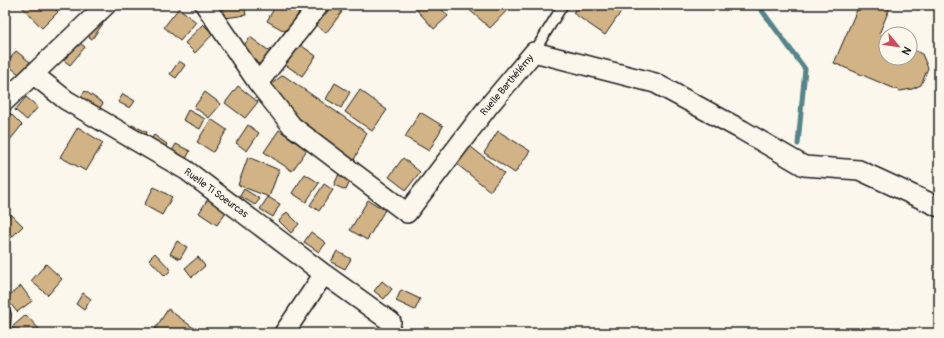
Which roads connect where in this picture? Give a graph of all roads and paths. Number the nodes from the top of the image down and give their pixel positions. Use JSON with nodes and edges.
{"nodes":[{"id":1,"x":106,"y":5,"type":"edge"},
{"id":2,"x":205,"y":5,"type":"edge"},
{"id":3,"x":319,"y":5,"type":"edge"},
{"id":4,"x":563,"y":5,"type":"edge"},
{"id":5,"x":534,"y":52,"type":"junction"},
{"id":6,"x":34,"y":74,"type":"junction"},
{"id":7,"x":258,"y":83,"type":"junction"},
{"id":8,"x":5,"y":101,"type":"edge"},
{"id":9,"x":939,"y":206,"type":"edge"},
{"id":10,"x":324,"y":274,"type":"junction"},
{"id":11,"x":5,"y":312,"type":"edge"},
{"id":12,"x":391,"y":322,"type":"dead end"},
{"id":13,"x":5,"y":326,"type":"edge"},
{"id":14,"x":284,"y":333,"type":"edge"}],
"edges":[{"from":1,"to":6,"type":"street"},
{"from":2,"to":7,"type":"street","name":"Ruelle Barthélémy"},
{"from":3,"to":7,"type":"street"},
{"from":4,"to":5,"type":"lane"},
{"from":5,"to":7,"type":"street","name":"Ruelle Barthélémy"},
{"from":5,"to":9,"type":"street","name":"Ruelle Barthélémy"},
{"from":6,"to":8,"type":"street"},
{"from":6,"to":10,"type":"street","name":"Ruelle Ti Soeurcas"},
{"from":10,"to":12,"type":"street","name":"Ruelle Ti Soeurcas"},
{"from":10,"to":14,"type":"street"},
{"from":11,"to":13,"type":"lane"}]}
